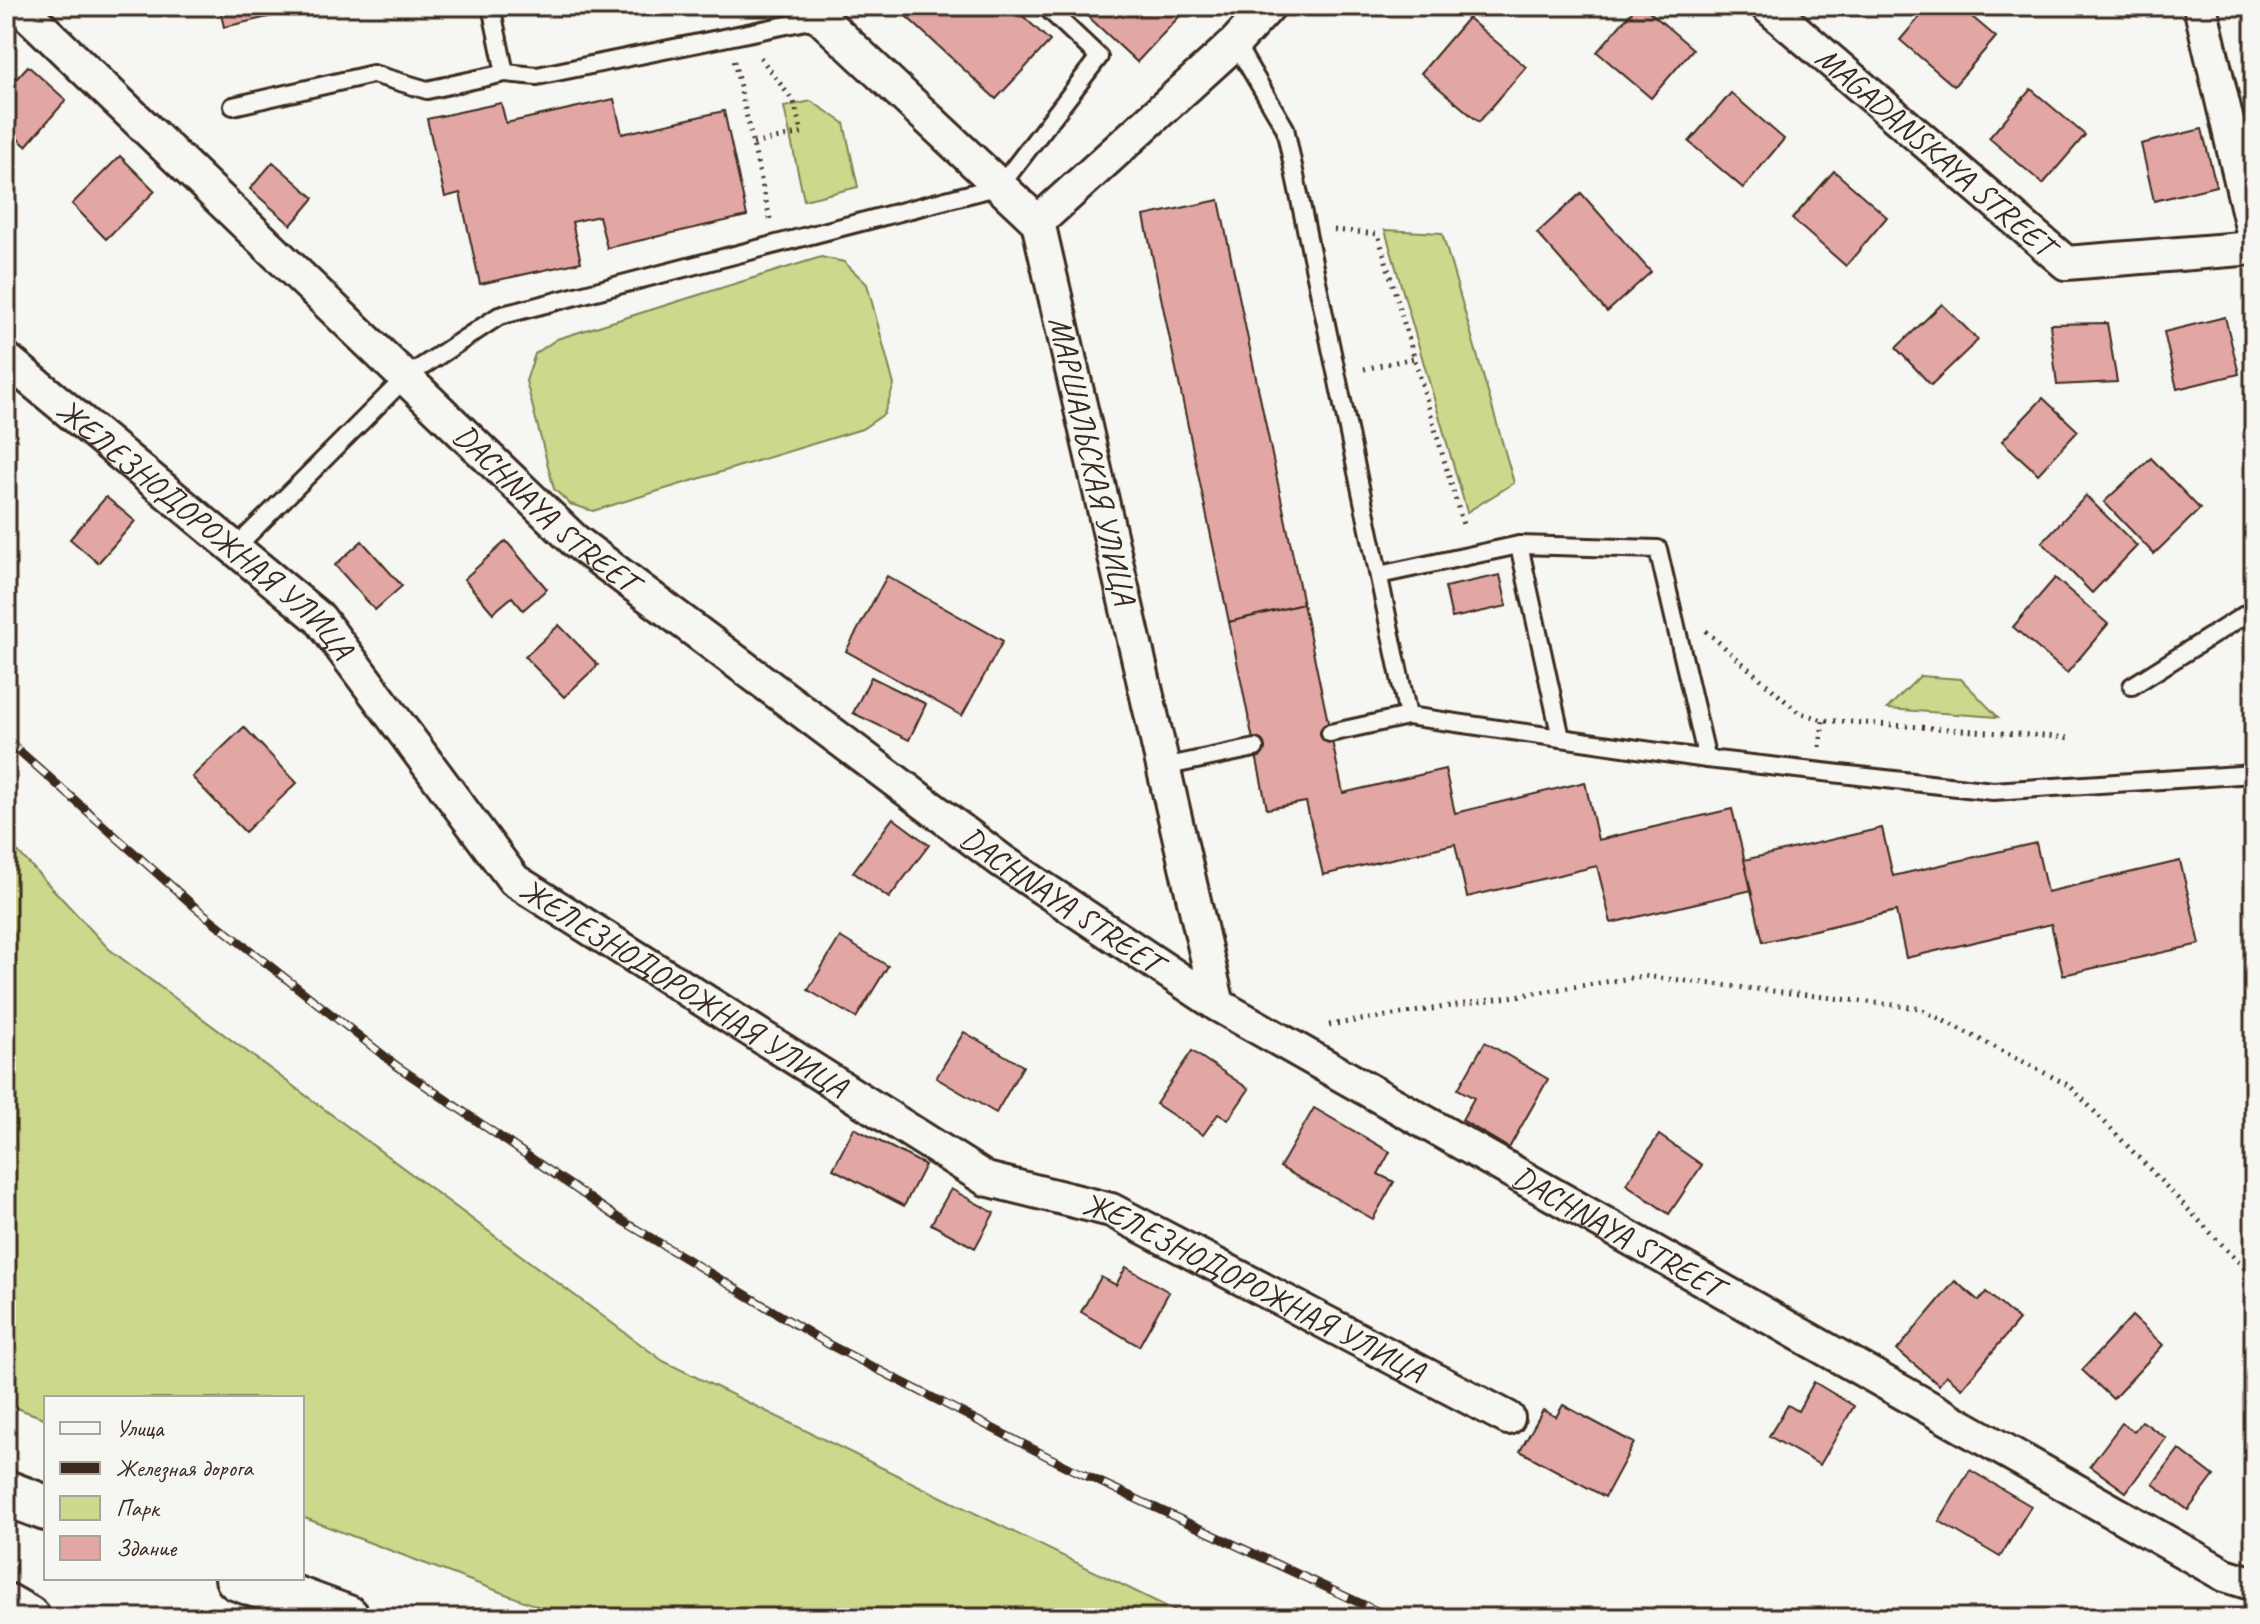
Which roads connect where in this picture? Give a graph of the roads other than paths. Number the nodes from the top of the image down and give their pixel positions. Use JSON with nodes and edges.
{"nodes":[{"id":1,"x":19,"y":6,"type":"edge"},
{"id":2,"x":491,"y":6,"type":"edge"},
{"id":3,"x":1269,"y":6,"type":"edge"},
{"id":4,"x":1767,"y":6,"type":"edge"},
{"id":5,"x":2200,"y":6,"type":"edge"},
{"id":6,"x":1054,"y":9,"type":"edge"},
{"id":7,"x":815,"y":12,"type":"edge"},
{"id":8,"x":1235,"y":43,"type":"junction"},
{"id":9,"x":505,"y":73,"type":"junction"},
{"id":10,"x":233,"y":106,"type":"dead end"},
{"id":11,"x":1000,"y":186,"type":"junction"},
{"id":12,"x":1038,"y":222,"type":"junction"},
{"id":13,"x":2254,"y":236,"type":"edge"},
{"id":14,"x":2254,"y":248,"type":"edge"},
{"id":15,"x":6,"y":359,"type":"edge"},
{"id":16,"x":406,"y":377,"type":"junction"},
{"id":17,"x":1519,"y":545,"type":"junction"},
{"id":18,"x":235,"y":548,"type":"junction"},
{"id":19,"x":1379,"y":575,"type":"junction"},
{"id":20,"x":2254,"y":609,"type":"edge"},
{"id":21,"x":2132,"y":686,"type":"dead end"},
{"id":22,"x":1408,"y":716,"type":"junction"},
{"id":23,"x":1330,"y":733,"type":"dead end"},
{"id":24,"x":1561,"y":738,"type":"junction"},
{"id":25,"x":1255,"y":748,"type":"dead end"},
{"id":26,"x":1707,"y":759,"type":"junction"},
{"id":27,"x":1163,"y":767,"type":"junction"},
{"id":28,"x":2254,"y":774,"type":"edge"},
{"id":29,"x":1218,"y":1005,"type":"junction"},
{"id":30,"x":1508,"y":1418,"type":"dead end"},
{"id":31,"x":6,"y":1493,"type":"edge"},
{"id":32,"x":44,"y":1507,"type":"edge"},
{"id":33,"x":243,"y":1580,"type":"edge"},
{"id":34,"x":2254,"y":1584,"type":"edge"},
{"id":35,"x":6,"y":1606,"type":"edge"},
{"id":36,"x":27,"y":1618,"type":"edge"},
{"id":37,"x":347,"y":1618,"type":"edge"}],
"edges":[{"from":1,"to":16,"type":"street","name":"DACHNAYA STREET"},
{"from":2,"to":9,"type":"lane"},
{"from":3,"to":8,"type":"street"},
{"from":4,"to":14,"type":"street","name":"MAGADANSKAYA STREET"},
{"from":5,"to":13,"type":"street"},
{"from":6,"to":11,"type":"lane"},
{"from":7,"to":9,"type":"lane"},
{"from":7,"to":11,"type":"street"},
{"from":8,"to":12,"type":"street"},
{"from":8,"to":19,"type":"lane"},
{"from":9,"to":10,"type":"lane"},
{"from":11,"to":12,"type":"street"},
{"from":11,"to":16,"type":"lane"},
{"from":12,"to":27,"type":"street","name":"МАРШАЛЬСКАЯ УЛИЦА"},
{"from":15,"to":18,"type":"street","name":"ЖЕЛЕЗНОДОРОЖНАЯ УЛИЦА"},
{"from":16,"to":18,"type":"lane"},
{"from":16,"to":29,"type":"street","name":"DACHNAYA STREET"},
{"from":17,"to":19,"type":"lane"},
{"from":17,"to":24,"type":"lane"},
{"from":17,"to":26,"type":"lane"},
{"from":18,"to":30,"type":"street","name":"ЖЕЛЕЗНОДОРОЖНАЯ УЛИЦА"},
{"from":19,"to":22,"type":"lane"},
{"from":20,"to":21,"type":"lane"},
{"from":22,"to":23,"type":"lane"},
{"from":22,"to":24,"type":"lane"},
{"from":24,"to":26,"type":"lane"},
{"from":25,"to":27,"type":"lane"},
{"from":26,"to":28,"type":"lane"},
{"from":27,"to":29,"type":"street","name":"МАРШАЛЬСКАЯ УЛИЦА"},
{"from":29,"to":34,"type":"street","name":"DACHNAYA STREET"},
{"from":31,"to":32,"type":"main road"},
{"from":33,"to":37,"type":"main road"},
{"from":35,"to":36,"type":"main road"}]}
